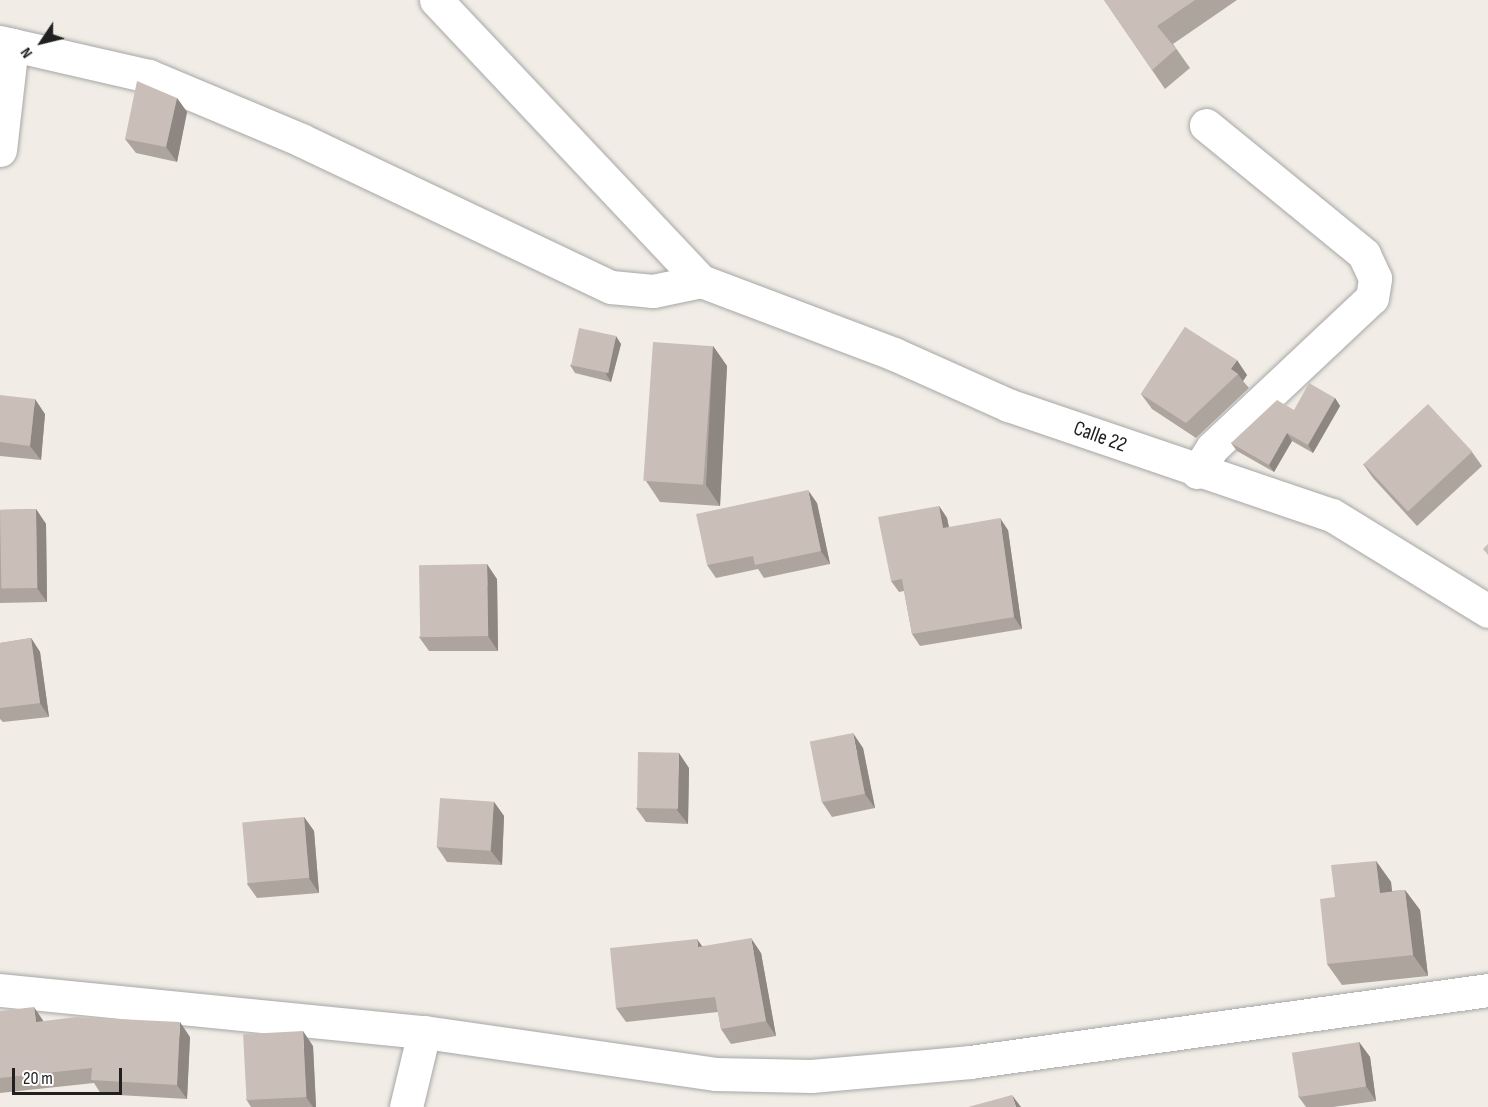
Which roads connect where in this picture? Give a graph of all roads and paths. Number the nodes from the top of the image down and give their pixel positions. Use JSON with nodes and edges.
{"nodes":[{"id":1,"x":436,"y":0,"type":"edge"},
{"id":2,"x":6,"y":44,"type":"edge"},
{"id":3,"x":1206,"y":124,"type":"dead end"},
{"id":4,"x":0,"y":150,"type":"edge"},
{"id":5,"x":700,"y":281,"type":"junction"},
{"id":6,"x":1197,"y":472,"type":"junction"},
{"id":7,"x":1488,"y":611,"type":"edge"},
{"id":8,"x":0,"y":990,"type":"edge"},
{"id":9,"x":1488,"y":990,"type":"edge"},
{"id":10,"x":424,"y":1032,"type":"junction"},
{"id":11,"x":406,"y":1107,"type":"edge"}],
"edges":[{"from":1,"to":5,"type":"street"},
{"from":2,"to":4,"type":"street"},
{"from":2,"to":5,"type":"street"},
{"from":3,"to":6,"type":"street"},
{"from":5,"to":6,"type":"street","name":"Calle 22"},
{"from":6,"to":7,"type":"street","name":"Calle 22"},
{"from":8,"to":10,"type":"street"},
{"from":9,"to":10,"type":"street"},
{"from":10,"to":11,"type":"street"}]}
